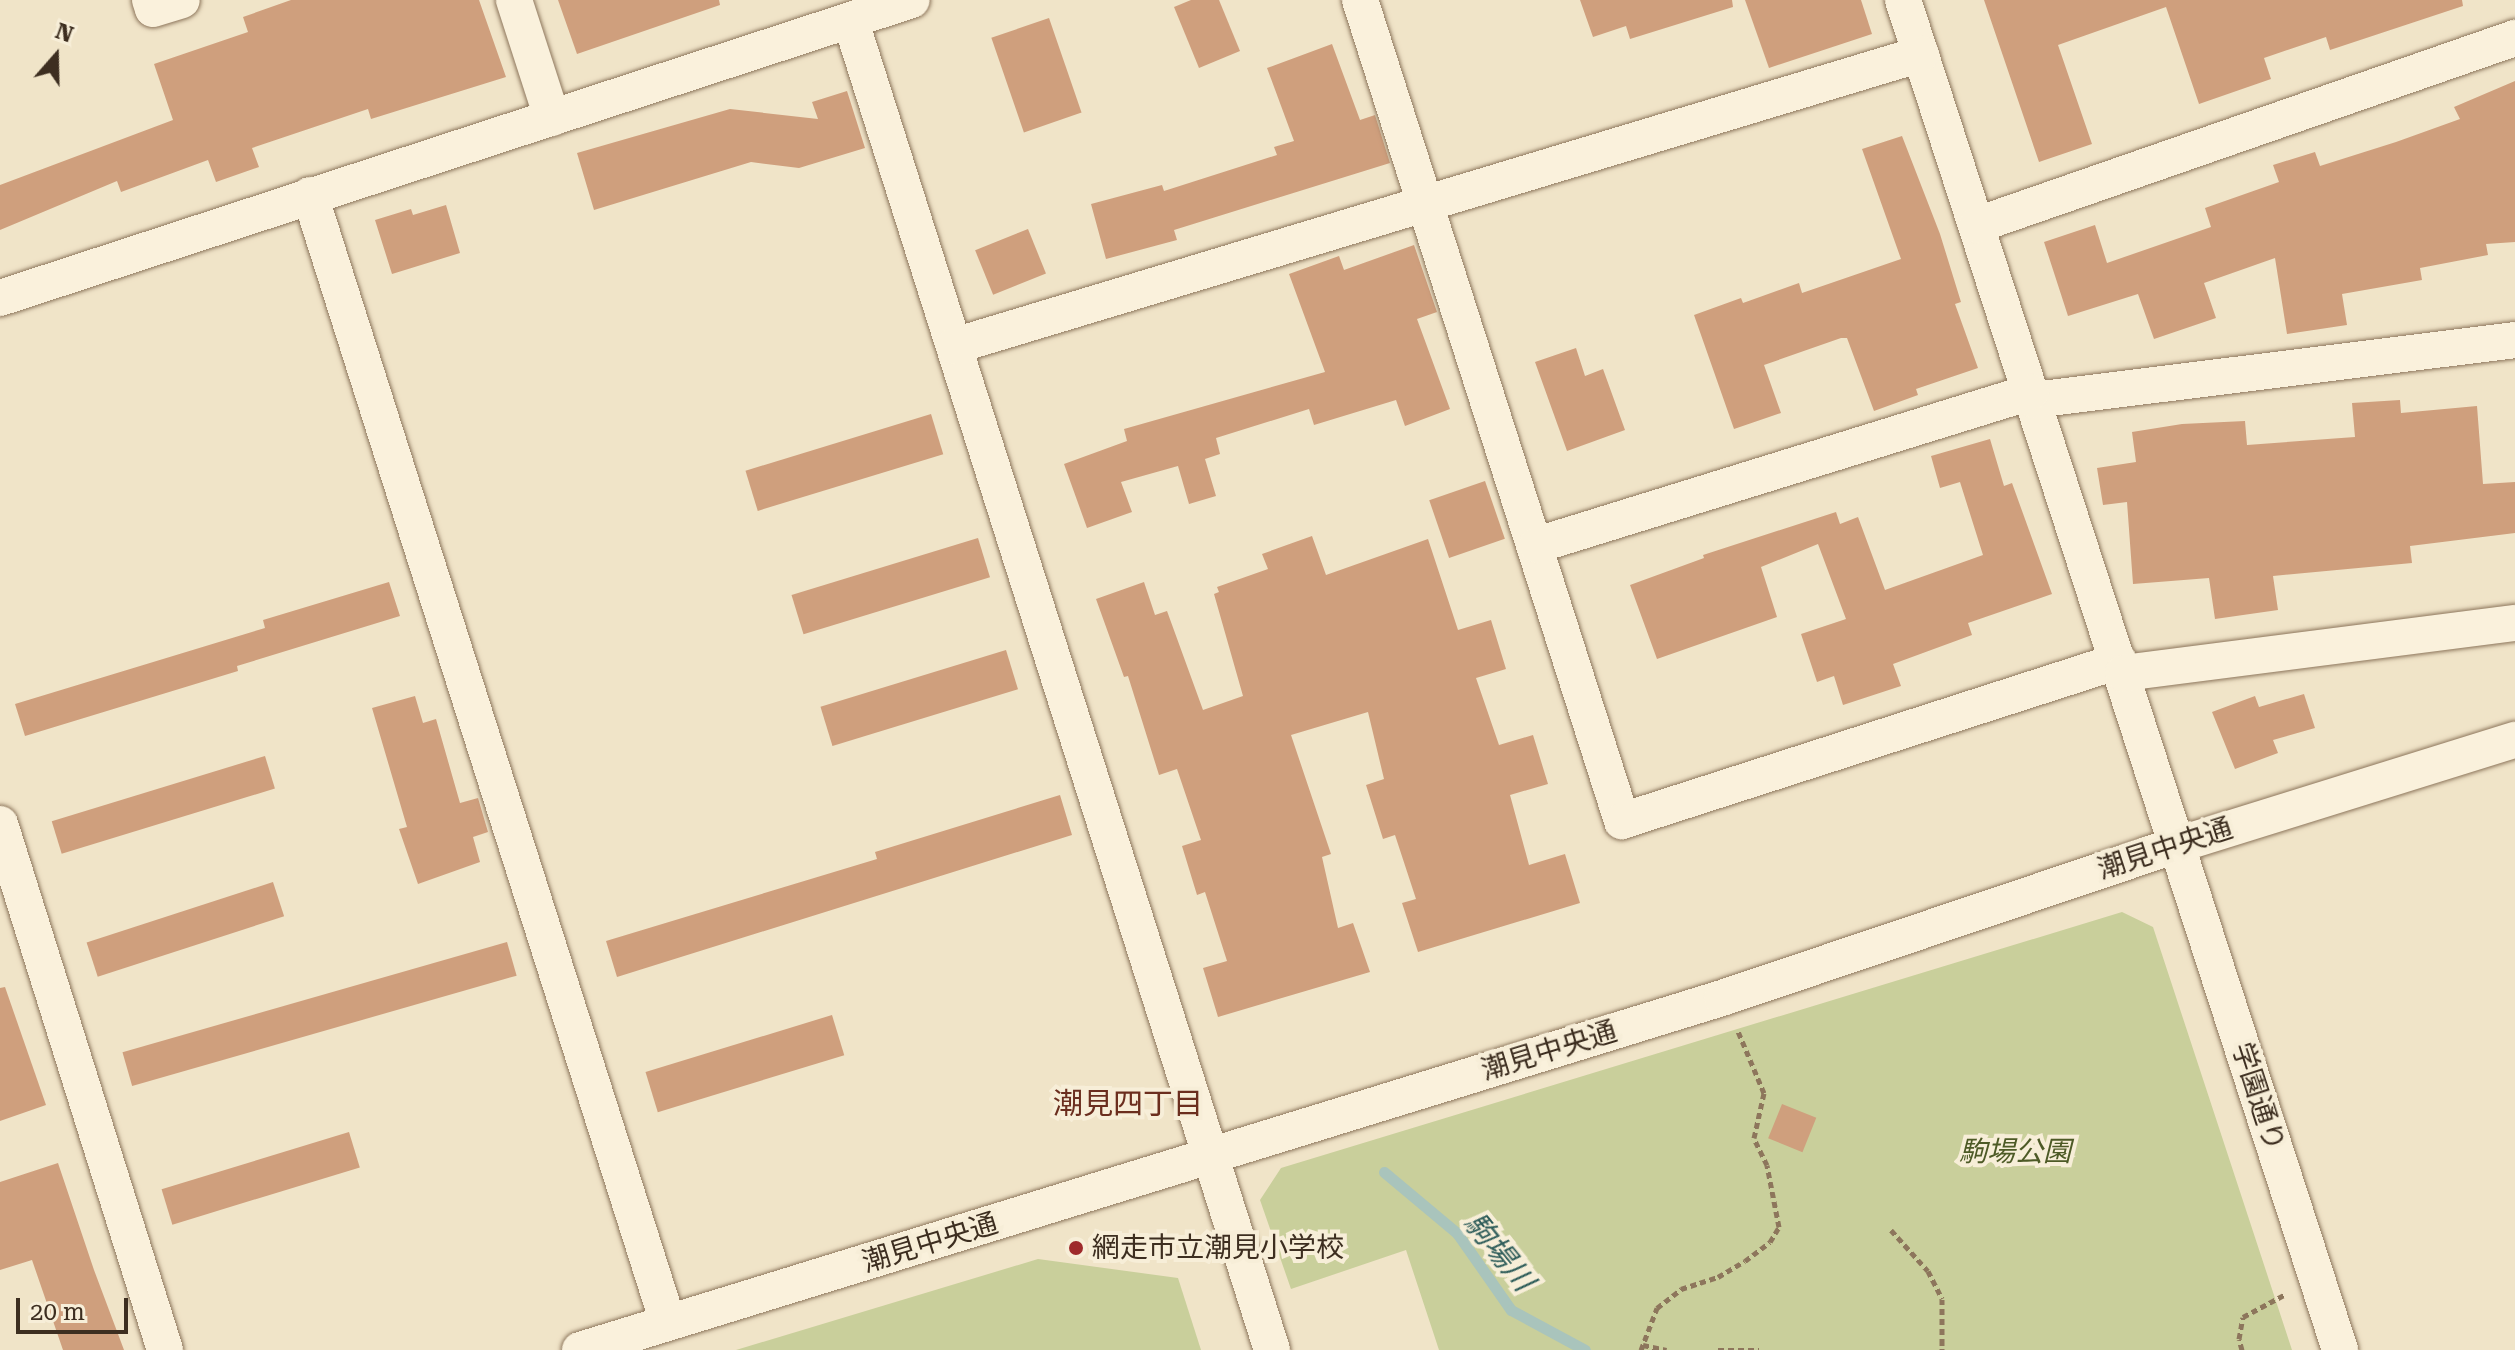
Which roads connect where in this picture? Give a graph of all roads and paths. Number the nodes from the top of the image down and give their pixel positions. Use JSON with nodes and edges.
{"nodes":[{"id":1,"x":150,"y":0,"type":"edge"},
{"id":2,"x":182,"y":0,"type":"edge"},
{"id":3,"x":514,"y":0,"type":"edge"},
{"id":4,"x":912,"y":0,"type":"edge"},
{"id":5,"x":1360,"y":0,"type":"edge"},
{"id":6,"x":1903,"y":0,"type":"edge"},
{"id":7,"x":851,"y":22,"type":"junction"},
{"id":8,"x":2515,"y":38,"type":"edge"},
{"id":9,"x":1921,"y":54,"type":"junction"},
{"id":10,"x":552,"y":118,"type":"junction"},
{"id":11,"x":310,"y":195,"type":"junction"},
{"id":12,"x":1425,"y":201,"type":"junction"},
{"id":13,"x":1977,"y":225,"type":"junction"},
{"id":14,"x":0,"y":298,"type":"edge"},
{"id":15,"x":2515,"y":340,"type":"edge"},
{"id":16,"x":954,"y":346,"type":"junction"},
{"id":17,"x":2033,"y":396,"type":"junction"},
{"id":18,"x":1537,"y":545,"type":"junction"},
{"id":19,"x":2515,"y":623,"type":"edge"},
{"id":20,"x":2121,"y":667,"type":"junction"},
{"id":21,"x":2515,"y":740,"type":"edge"},
{"id":22,"x":0,"y":824,"type":"edge"},
{"id":23,"x":2177,"y":845,"type":"junction"},
{"id":24,"x":1722,"y":998,"type":"junction"},
{"id":25,"x":1209,"y":1156,"type":"junction"},
{"id":26,"x":1891,"y":1230,"type":"dead end"},
{"id":27,"x":2320,"y":1287,"type":"junction"},
{"id":28,"x":668,"y":1323,"type":"junction"},
{"id":29,"x":1642,"y":1347,"type":"edge"},
{"id":30,"x":165,"y":1350,"type":"edge"},
{"id":31,"x":580,"y":1350,"type":"edge"},
{"id":32,"x":1272,"y":1350,"type":"edge"},
{"id":33,"x":1666,"y":1350,"type":"edge"},
{"id":34,"x":1718,"y":1350,"type":"edge"},
{"id":35,"x":1759,"y":1350,"type":"edge"},
{"id":36,"x":1942,"y":1350,"type":"edge"},
{"id":37,"x":2242,"y":1350,"type":"edge"},
{"id":38,"x":2340,"y":1350,"type":"edge"}],
"edges":[{"from":1,"to":2,"type":"street"},
{"from":3,"to":10,"type":"street"},
{"from":4,"to":7,"type":"street"},
{"from":5,"to":12,"type":"street"},
{"from":6,"to":9,"type":"street","name":"学園通り"},
{"from":7,"to":10,"type":"street"},
{"from":7,"to":16,"type":"street"},
{"from":8,"to":13,"type":"street"},
{"from":9,"to":12,"type":"street"},
{"from":9,"to":13,"type":"street","name":"学園通り"},
{"from":10,"to":11,"type":"street"},
{"from":11,"to":14,"type":"street"},
{"from":11,"to":28,"type":"street"},
{"from":12,"to":16,"type":"street"},
{"from":12,"to":18,"type":"street"},
{"from":13,"to":17,"type":"street","name":"学園通り"},
{"from":15,"to":17,"type":"street"},
{"from":16,"to":25,"type":"street"},
{"from":17,"to":18,"type":"street"},
{"from":17,"to":20,"type":"street","name":"学園通り"},
{"from":18,"to":20,"type":"street"},
{"from":19,"to":20,"type":"street"},
{"from":20,"to":23,"type":"street","name":"学園通り"},
{"from":21,"to":23,"type":"street","name":"潮見中央通"},
{"from":22,"to":30,"type":"street"},
{"from":23,"to":24,"type":"street","name":"潮見中央通"},
{"from":23,"to":27,"type":"street","name":"学園通り"},
{"from":24,"to":25,"type":"street","name":"潮見中央通"},
{"from":24,"to":29,"type":"path"},
{"from":25,"to":28,"type":"street","name":"潮見中央通"},
{"from":25,"to":32,"type":"street"},
{"from":26,"to":36,"type":"path"},
{"from":27,"to":37,"type":"path"},
{"from":27,"to":38,"type":"street","name":"学園通り"},
{"from":28,"to":31,"type":"street","name":"潮見中央通"},
{"from":29,"to":33,"type":"path"},
{"from":34,"to":35,"type":"path"}]}
